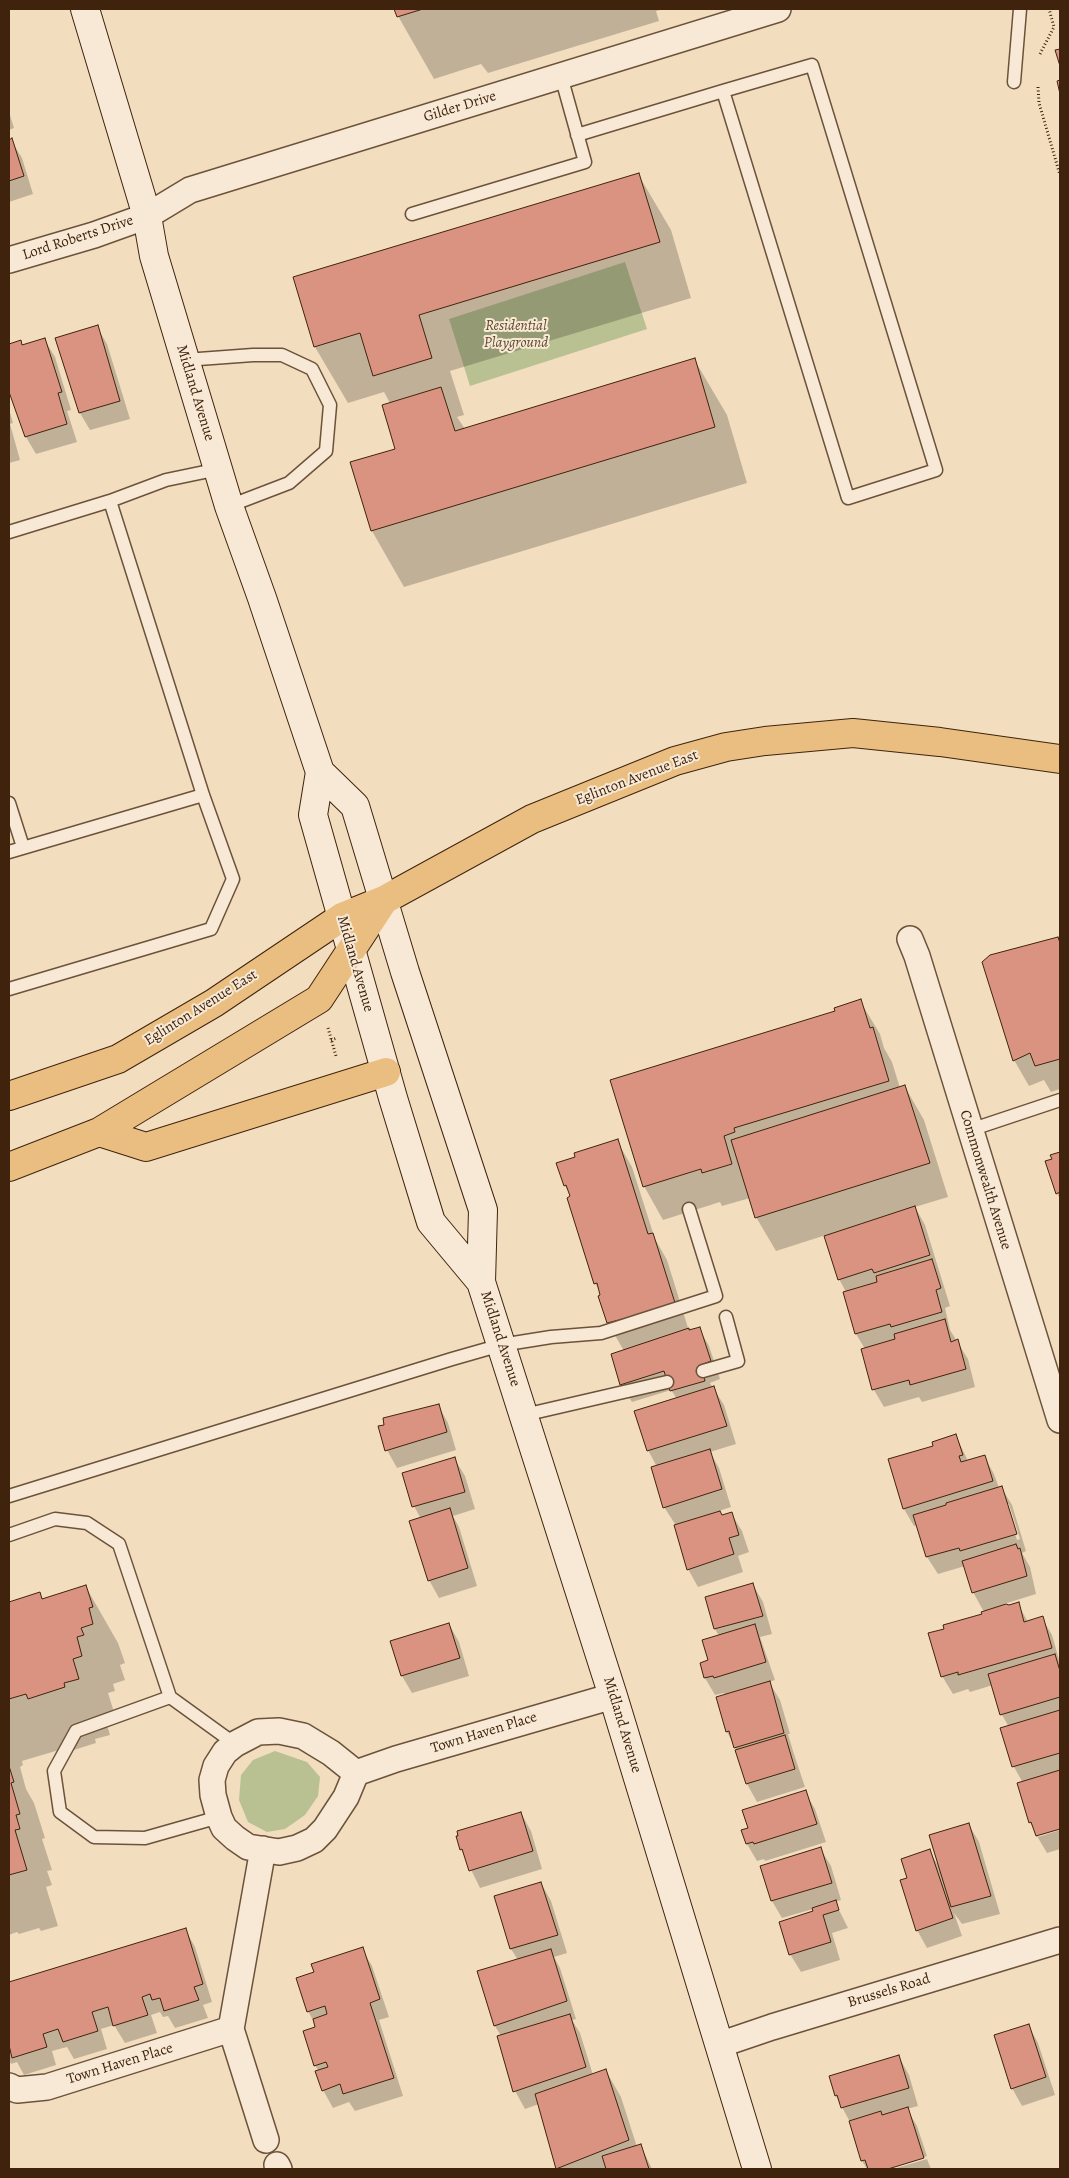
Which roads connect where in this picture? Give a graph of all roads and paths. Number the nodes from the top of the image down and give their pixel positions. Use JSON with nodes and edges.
{"nodes":[{"id":1,"x":84,"y":9,"type":"edge"},
{"id":2,"x":778,"y":9,"type":"edge"},
{"id":3,"x":1020,"y":9,"type":"edge"},
{"id":4,"x":1049,"y":9,"type":"edge"},
{"id":5,"x":1060,"y":26,"type":"edge"},
{"id":6,"x":1054,"y":28,"type":"junction"},
{"id":7,"x":1036,"y":62,"type":"dead end"},
{"id":8,"x":561,"y":76,"type":"junction"},
{"id":9,"x":1037,"y":78,"type":"dead end"},
{"id":10,"x":1014,"y":82,"type":"dead end"},
{"id":11,"x":723,"y":91,"type":"junction"},
{"id":12,"x":577,"y":135,"type":"junction"},
{"id":13,"x":1060,"y":175,"type":"edge"},
{"id":14,"x":412,"y":214,"type":"dead end"},
{"id":15,"x":147,"y":216,"type":"junction"},
{"id":16,"x":9,"y":260,"type":"edge"},
{"id":17,"x":185,"y":360,"type":"junction"},
{"id":18,"x":219,"y":469,"type":"junction"},
{"id":19,"x":110,"y":501,"type":"junction"},
{"id":20,"x":229,"y":506,"type":"junction"},
{"id":21,"x":9,"y":532,"type":"edge"},
{"id":22,"x":1060,"y":759,"type":"edge"},
{"id":23,"x":320,"y":772,"type":"junction"},
{"id":24,"x":203,"y":795,"type":"junction"},
{"id":25,"x":9,"y":803,"type":"edge"},
{"id":26,"x":23,"y":847,"type":"junction"},
{"id":27,"x":9,"y":852,"type":"edge"},
{"id":28,"x":384,"y":900,"type":"junction"},
{"id":29,"x":342,"y":917,"type":"junction"},
{"id":30,"x":910,"y":939,"type":"dead end"},
{"id":31,"x":351,"y":950,"type":"junction"},
{"id":32,"x":9,"y":989,"type":"edge"},
{"id":33,"x":328,"y":1027,"type":"dead end"},
{"id":34,"x":337,"y":1038,"type":"dead end"},
{"id":35,"x":331,"y":1040,"type":"junction"},
{"id":36,"x":336,"y":1057,"type":"dead end"},
{"id":37,"x":386,"y":1072,"type":"junction"},
{"id":38,"x":9,"y":1096,"type":"edge"},
{"id":39,"x":1060,"y":1100,"type":"edge"},
{"id":40,"x":970,"y":1130,"type":"junction"},
{"id":41,"x":99,"y":1132,"type":"junction"},
{"id":42,"x":9,"y":1167,"type":"edge"},
{"id":43,"x":689,"y":1209,"type":"dead end"},
{"id":44,"x":481,"y":1282,"type":"junction"},
{"id":45,"x":726,"y":1316,"type":"dead end"},
{"id":46,"x":502,"y":1345,"type":"junction"},
{"id":47,"x":703,"y":1372,"type":"dead end"},
{"id":48,"x":667,"y":1382,"type":"dead end"},
{"id":49,"x":524,"y":1415,"type":"junction"},
{"id":50,"x":1060,"y":1420,"type":"edge"},
{"id":51,"x":9,"y":1496,"type":"edge"},
{"id":52,"x":9,"y":1535,"type":"edge"},
{"id":53,"x":613,"y":1696,"type":"junction"},
{"id":54,"x":170,"y":1697,"type":"junction"},
{"id":55,"x":235,"y":1744,"type":"junction"},
{"id":56,"x":356,"y":1773,"type":"junction"},
{"id":57,"x":219,"y":1818,"type":"junction"},
{"id":58,"x":263,"y":1849,"type":"junction"},
{"id":59,"x":1060,"y":1940,"type":"edge"},
{"id":60,"x":231,"y":2029,"type":"junction"},
{"id":61,"x":719,"y":2045,"type":"junction"},
{"id":62,"x":9,"y":2086,"type":"edge"},
{"id":63,"x":266,"y":2140,"type":"dead end"},
{"id":64,"x":757,"y":2169,"type":"edge"}],
"edges":[{"from":1,"to":15,"type":"main road","name":"Midland Avenue"},
{"from":2,"to":8,"type":"street","name":"Gilder Drive"},
{"from":3,"to":10,"type":"lane"},
{"from":4,"to":6,"type":"path"},
{"from":5,"to":6,"type":"path"},
{"from":6,"to":7,"type":"path"},
{"from":8,"to":12,"type":"lane"},
{"from":8,"to":15,"type":"street","name":"Gilder Drive"},
{"from":9,"to":13,"type":"path"},
{"from":11,"to":11,"type":"lane"},
{"from":11,"to":12,"type":"lane"},
{"from":12,"to":14,"type":"lane"},
{"from":15,"to":16,"type":"street","name":"Lord Roberts Drive"},
{"from":15,"to":17,"type":"main road","name":"Midland Avenue"},
{"from":17,"to":18,"type":"main road","name":"Midland Avenue"},
{"from":17,"to":20,"type":"lane"},
{"from":18,"to":19,"type":"lane"},
{"from":18,"to":20,"type":"main road","name":"Midland Avenue"},
{"from":19,"to":21,"type":"lane"},
{"from":19,"to":24,"type":"lane"},
{"from":20,"to":23,"type":"main road","name":"Midland Avenue"},
{"from":22,"to":28,"type":"main road","name":"Eglinton Avenue East"},
{"from":23,"to":28,"type":"main road","name":"Midland Avenue"},
{"from":23,"to":29,"type":"main road","name":"Midland Avenue"},
{"from":24,"to":26,"type":"lane"},
{"from":24,"to":32,"type":"lane"},
{"from":25,"to":26,"type":"lane"},
{"from":26,"to":27,"type":"lane"},
{"from":28,"to":29,"type":"main road","name":"Eglinton Avenue East"},
{"from":28,"to":31,"type":"main road","name":"Eglinton Avenue East"},
{"from":28,"to":44,"type":"main road","name":"Midland Avenue"},
{"from":29,"to":31,"type":"main road","name":"Midland Avenue"},
{"from":29,"to":38,"type":"main road","name":"Eglinton Avenue East"},
{"from":30,"to":40,"type":"street","name":"Commonwealth Avenue"},
{"from":31,"to":37,"type":"main road","name":"Midland Avenue"},
{"from":31,"to":41,"type":"main road","name":"Eglinton Avenue East"},
{"from":33,"to":35,"type":"path"},
{"from":34,"to":35,"type":"path"},
{"from":35,"to":36,"type":"path"},
{"from":37,"to":41,"type":"main road"},
{"from":37,"to":44,"type":"main road","name":"Midland Avenue"},
{"from":39,"to":40,"type":"lane"},
{"from":40,"to":50,"type":"street","name":"Commonwealth Avenue"},
{"from":41,"to":42,"type":"main road","name":"Eglinton Avenue East"},
{"from":43,"to":46,"type":"lane"},
{"from":44,"to":46,"type":"main road","name":"Midland Avenue"},
{"from":45,"to":47,"type":"lane"},
{"from":46,"to":49,"type":"main road","name":"Midland Avenue"},
{"from":46,"to":51,"type":"lane"},
{"from":48,"to":49,"type":"lane"},
{"from":49,"to":53,"type":"main road","name":"Midland Avenue"},
{"from":52,"to":54,"type":"lane"},
{"from":53,"to":56,"type":"street","name":"Town Haven Place"},
{"from":53,"to":61,"type":"main road","name":"Midland Avenue"},
{"from":54,"to":55,"type":"lane"},
{"from":54,"to":57,"type":"lane"},
{"from":55,"to":56,"type":"street"},
{"from":55,"to":57,"type":"street"},
{"from":56,"to":58,"type":"street"},
{"from":57,"to":58,"type":"street"},
{"from":58,"to":60,"type":"street"},
{"from":59,"to":61,"type":"street","name":"Brussels Road"},
{"from":60,"to":62,"type":"street","name":"Town Haven Place"},
{"from":60,"to":63,"type":"street"},
{"from":61,"to":64,"type":"main road","name":"Midland Avenue"}]}
